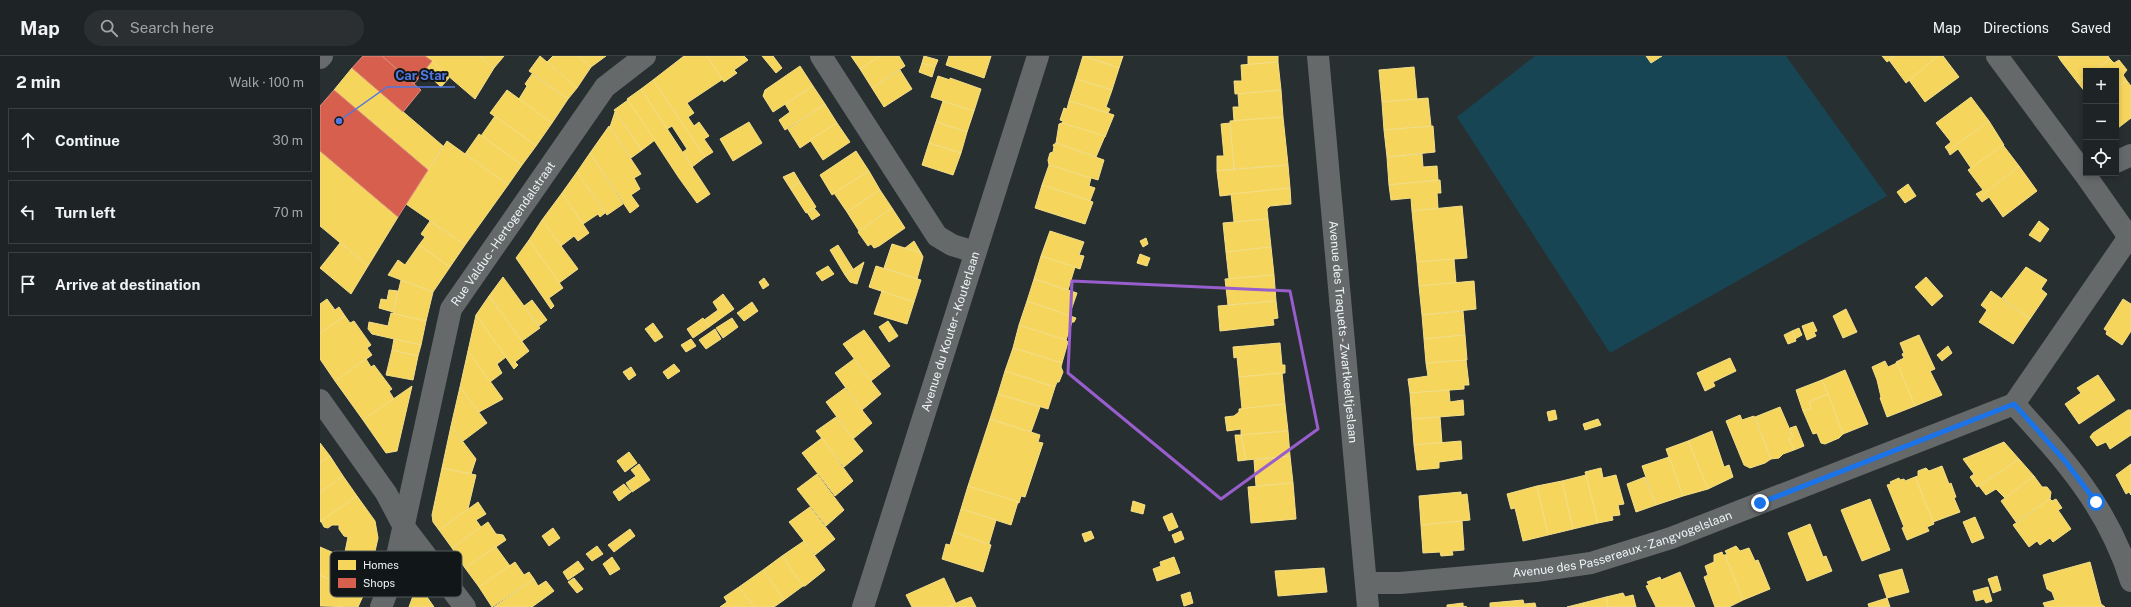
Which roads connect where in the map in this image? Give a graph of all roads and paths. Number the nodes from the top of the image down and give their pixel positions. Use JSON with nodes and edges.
{"nodes":[{"id":1,"x":644,"y":56,"type":"edge"},
{"id":2,"x":821,"y":56,"type":"edge"},
{"id":3,"x":1038,"y":56,"type":"edge"},
{"id":4,"x":1318,"y":56,"type":"edge"},
{"id":5,"x":1998,"y":56,"type":"edge"},
{"id":6,"x":2131,"y":155,"type":"edge"},
{"id":7,"x":2119,"y":161,"type":"edge"},
{"id":8,"x":2083,"y":166,"type":"edge"},
{"id":9,"x":2090,"y":176,"type":"edge"},
{"id":10,"x":2130,"y":238,"type":"edge"},
{"id":11,"x":976,"y":252,"type":"junction"},
{"id":12,"x":320,"y":400,"type":"edge"},
{"id":13,"x":2014,"y":404,"type":"junction"},
{"id":14,"x":404,"y":527,"type":"junction"},
{"id":15,"x":398,"y":551,"type":"edge"},
{"id":16,"x":422,"y":551,"type":"edge"},
{"id":17,"x":2131,"y":581,"type":"edge"},
{"id":18,"x":1366,"y":583,"type":"junction"},
{"id":19,"x":385,"y":597,"type":"edge"},
{"id":20,"x":457,"y":597,"type":"edge"},
{"id":21,"x":381,"y":607,"type":"edge"},
{"id":22,"x":465,"y":607,"type":"edge"},
{"id":23,"x":864,"y":607,"type":"edge"},
{"id":24,"x":1368,"y":607,"type":"edge"}],
"edges":[{"from":1,"to":14,"type":"street","name":"Rue Valduc - Hertogendalstraat"},
{"from":2,"to":11,"type":"street"},
{"from":3,"to":11,"type":"street","name":"Avenue du Kouter - Kouterlaan"},
{"from":4,"to":18,"type":"street","name":"Avenue des Traquets - Zwartkeeltjeslaan"},
{"from":5,"to":8,"type":"street"},
{"from":6,"to":7,"type":"street"},
{"from":9,"to":10,"type":"street"},
{"from":10,"to":13,"type":"street"},
{"from":11,"to":23,"type":"street","name":"Avenue du Kouter - Kouterlaan"},
{"from":12,"to":14,"type":"street"},
{"from":13,"to":17,"type":"street"},
{"from":13,"to":18,"type":"street","name":"Avenue des Passereaux - Zangvogelslaan"},
{"from":14,"to":15,"type":"street","name":"Rue Valduc - Hertogendalstraat"},
{"from":14,"to":16,"type":"street"},
{"from":18,"to":24,"type":"street","name":"Avenue des Traquets - Zwartkeeltjeslaan"},
{"from":19,"to":21,"type":"street","name":"Rue Valduc - Hertogendalstraat"},
{"from":20,"to":22,"type":"street"}]}
